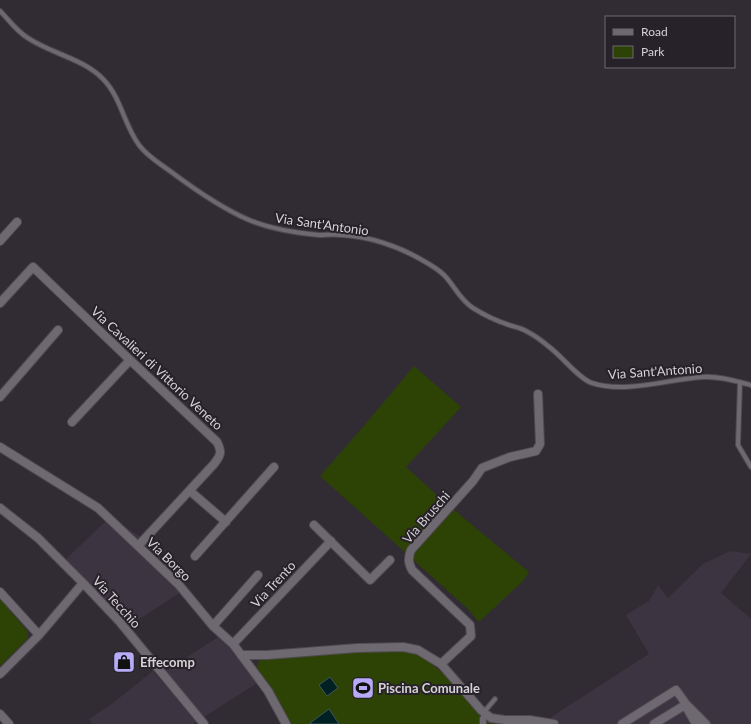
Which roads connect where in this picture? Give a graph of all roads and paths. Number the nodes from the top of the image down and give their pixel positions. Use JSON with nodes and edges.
{"nodes":[{"id":1,"x":0,"y":11,"type":"edge"},
{"id":2,"x":17,"y":222,"type":"dead end"},
{"id":3,"x":0,"y":241,"type":"edge"},
{"id":4,"x":0,"y":302,"type":"edge"},
{"id":5,"x":58,"y":330,"type":"dead end"},
{"id":6,"x":130,"y":360,"type":"junction"},
{"id":7,"x":740,"y":382,"type":"junction"},
{"id":8,"x":751,"y":385,"type":"edge"},
{"id":9,"x":538,"y":394,"type":"dead end"},
{"id":10,"x":0,"y":397,"type":"edge"},
{"id":11,"x":72,"y":422,"type":"dead end"},
{"id":12,"x":0,"y":447,"type":"edge"},
{"id":13,"x":274,"y":467,"type":"dead end"},
{"id":14,"x":751,"y":467,"type":"edge"},
{"id":15,"x":190,"y":491,"type":"junction"},
{"id":16,"x":0,"y":508,"type":"edge"},
{"id":17,"x":226,"y":522,"type":"junction"},
{"id":18,"x":314,"y":525,"type":"dead end"},
{"id":19,"x":331,"y":541,"type":"junction"},
{"id":20,"x":138,"y":546,"type":"junction"},
{"id":21,"x":195,"y":556,"type":"dead end"},
{"id":22,"x":390,"y":560,"type":"dead end"},
{"id":23,"x":258,"y":575,"type":"dead end"},
{"id":24,"x":83,"y":583,"type":"junction"},
{"id":25,"x":0,"y":592,"type":"edge"},
{"id":26,"x":214,"y":626,"type":"junction"},
{"id":27,"x":40,"y":635,"type":"junction"},
{"id":28,"x":233,"y":644,"type":"junction"},
{"id":29,"x":241,"y":656,"type":"junction"},
{"id":30,"x":441,"y":664,"type":"junction"},
{"id":31,"x":0,"y":674,"type":"edge"},
{"id":32,"x":495,"y":699,"type":"dead end"},
{"id":33,"x":686,"y":705,"type":"junction"},
{"id":34,"x":485,"y":713,"type":"junction"},
{"id":35,"x":0,"y":714,"type":"edge"},
{"id":36,"x":9,"y":724,"type":"edge"},
{"id":37,"x":204,"y":724,"type":"edge"},
{"id":38,"x":286,"y":724,"type":"edge"},
{"id":39,"x":483,"y":724,"type":"edge"},
{"id":40,"x":554,"y":724,"type":"edge"},
{"id":41,"x":622,"y":724,"type":"edge"},
{"id":42,"x":654,"y":724,"type":"edge"},
{"id":43,"x":696,"y":724,"type":"edge"},
{"id":44,"x":706,"y":724,"type":"edge"}],
"edges":[{"from":1,"to":7,"type":"lane","name":"Via Sant'Antonio"},
{"from":2,"to":3,"type":"street"},
{"from":4,"to":6,"type":"street","name":"Via Cavalieri di Vittorio Veneto"},
{"from":5,"to":10,"type":"street"},
{"from":6,"to":11,"type":"street"},
{"from":6,"to":15,"type":"street","name":"Via Cavalieri di Vittorio Veneto"},
{"from":7,"to":8,"type":"lane","name":"Via Sant'Antonio"},
{"from":7,"to":14,"type":"lane"},
{"from":9,"to":30,"type":"street","name":"Via Bruschi"},
{"from":12,"to":20,"type":"street","name":"Via Borgo"},
{"from":13,"to":17,"type":"street"},
{"from":15,"to":17,"type":"street"},
{"from":15,"to":20,"type":"street","name":"Via Cavalieri di Vittorio Veneto"},
{"from":16,"to":24,"type":"street","name":"Via Tecchio"},
{"from":17,"to":21,"type":"street"},
{"from":18,"to":19,"type":"street"},
{"from":19,"to":22,"type":"street"},
{"from":19,"to":28,"type":"street","name":"Via Trento"},
{"from":20,"to":26,"type":"street","name":"Via Borgo"},
{"from":23,"to":26,"type":"street"},
{"from":24,"to":27,"type":"street"},
{"from":24,"to":37,"type":"street","name":"Via Tecchio"},
{"from":25,"to":27,"type":"street"},
{"from":26,"to":28,"type":"street","name":"Via Borgo"},
{"from":27,"to":31,"type":"street"},
{"from":28,"to":29,"type":"street","name":"Via Borgo"},
{"from":29,"to":30,"type":"street"},
{"from":29,"to":38,"type":"street","name":"Via Borgo"},
{"from":30,"to":34,"type":"street"},
{"from":32,"to":34,"type":"lane"},
{"from":33,"to":41,"type":"street"},
{"from":33,"to":42,"type":"street"},
{"from":33,"to":43,"type":"street"},
{"from":33,"to":44,"type":"street"},
{"from":34,"to":39,"type":"street"},
{"from":34,"to":40,"type":"street"},
{"from":35,"to":36,"type":"street"}]}
